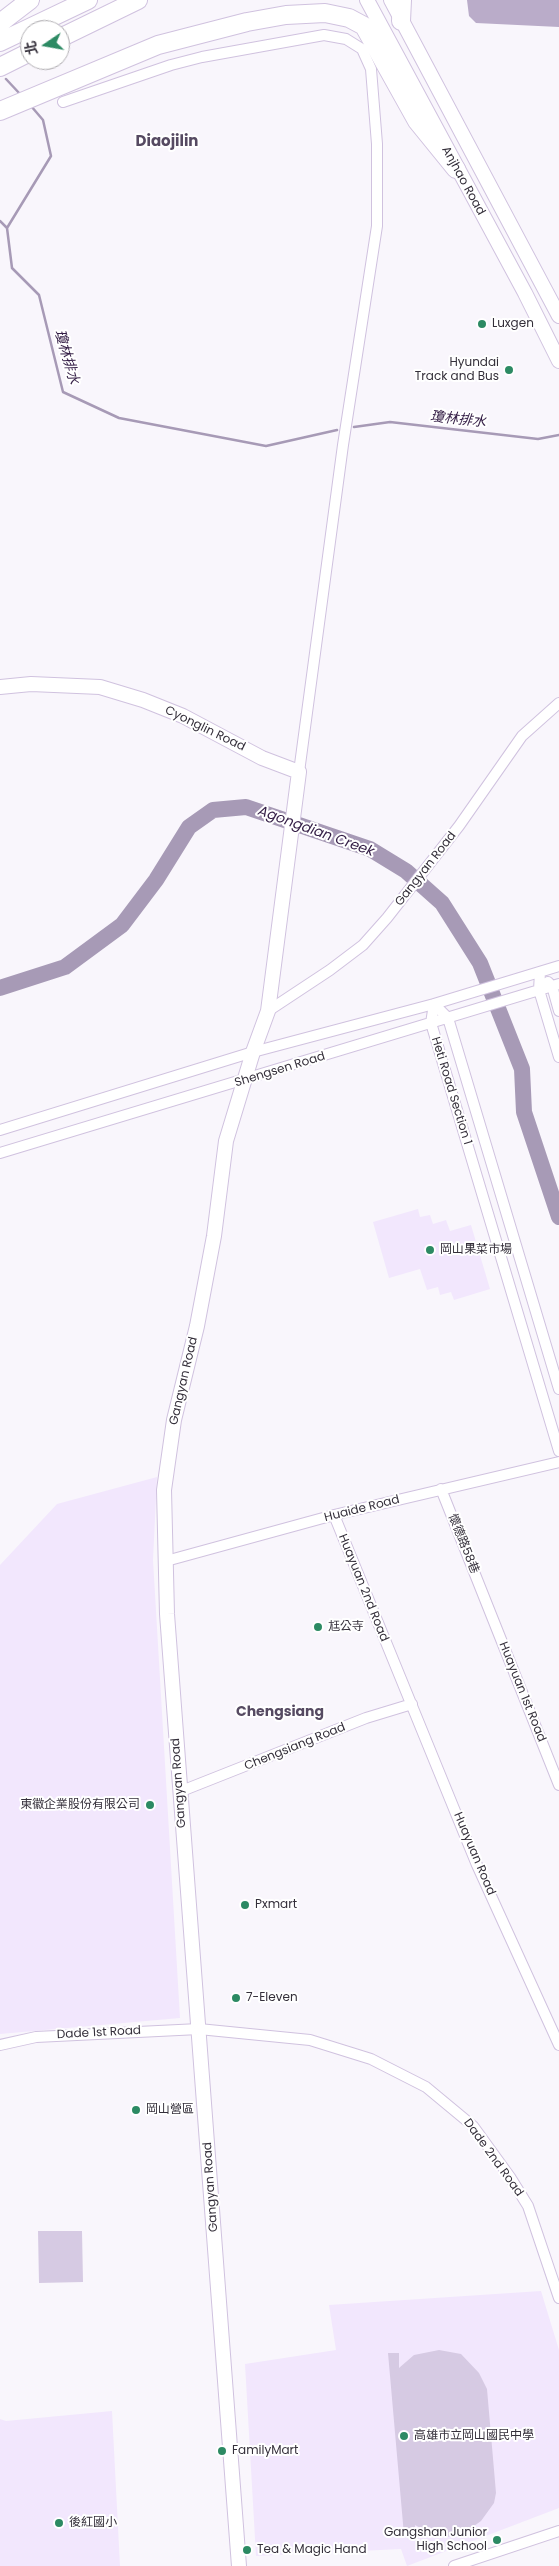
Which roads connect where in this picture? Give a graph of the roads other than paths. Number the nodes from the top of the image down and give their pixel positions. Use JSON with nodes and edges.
{"nodes":[{"id":1,"x":30,"y":0,"type":"edge"},
{"id":2,"x":88,"y":0,"type":"edge"},
{"id":3,"x":138,"y":0,"type":"edge"},
{"id":4,"x":327,"y":0,"type":"edge"},
{"id":5,"x":367,"y":0,"type":"edge"},
{"id":6,"x":391,"y":0,"type":"edge"},
{"id":7,"x":402,"y":0,"type":"edge"},
{"id":8,"x":286,"y":14,"type":"junction"},
{"id":9,"x":401,"y":21,"type":"junction"},
{"id":10,"x":0,"y":23,"type":"edge"},
{"id":11,"x":70,"y":33,"type":"edge"},
{"id":12,"x":0,"y":42,"type":"edge"},
{"id":13,"x":20,"y":57,"type":"edge"},
{"id":14,"x":0,"y":67,"type":"edge"},
{"id":15,"x":63,"y":102,"type":"dead end"},
{"id":16,"x":0,"y":111,"type":"edge"},
{"id":17,"x":456,"y":169,"type":"junction"},
{"id":18,"x":559,"y":316,"type":"edge"},
{"id":19,"x":559,"y":361,"type":"edge"},
{"id":20,"x":0,"y":686,"type":"edge"},
{"id":21,"x":559,"y":703,"type":"edge"},
{"id":22,"x":299,"y":772,"type":"junction"},
{"id":23,"x":559,"y":966,"type":"edge"},
{"id":24,"x":540,"y":972,"type":"junction"},
{"id":25,"x":555,"y":985,"type":"edge"},
{"id":26,"x":539,"y":990,"type":"junction"},
{"id":27,"x":434,"y":1004,"type":"junction"},
{"id":28,"x":268,"y":1011,"type":"junction"},
{"id":29,"x":559,"y":1011,"type":"edge"},
{"id":30,"x":453,"y":1016,"type":"junction"},
{"id":31,"x":431,"y":1023,"type":"junction"},
{"id":32,"x":253,"y":1052,"type":"junction"},
{"id":33,"x":559,"y":1057,"type":"edge"},
{"id":34,"x":245,"y":1080,"type":"junction"},
{"id":35,"x":0,"y":1130,"type":"edge"},
{"id":36,"x":0,"y":1153,"type":"edge"},
{"id":37,"x":559,"y":1389,"type":"edge"},
{"id":38,"x":559,"y":1451,"type":"edge"},
{"id":39,"x":559,"y":1462,"type":"edge"},
{"id":40,"x":441,"y":1489,"type":"junction"},
{"id":41,"x":334,"y":1515,"type":"junction"},
{"id":42,"x":166,"y":1561,"type":"junction"},
{"id":43,"x":485,"y":1599,"type":"joint"},
{"id":44,"x":393,"y":1661,"type":"joint"},
{"id":45,"x":412,"y":1704,"type":"junction"},
{"id":46,"x":559,"y":1785,"type":"edge"},
{"id":47,"x":179,"y":1792,"type":"junction"},
{"id":48,"x":199,"y":2029,"type":"junction"},
{"id":49,"x":0,"y":2045,"type":"edge"},
{"id":50,"x":559,"y":2045,"type":"edge"},
{"id":51,"x":559,"y":2298,"type":"edge"},
{"id":52,"x":559,"y":2531,"type":"edge"},
{"id":53,"x":239,"y":2566,"type":"edge"},
{"id":54,"x":454,"y":2566,"type":"edge"}],
"edges":[{"from":1,"to":10,"type":"highway"},
{"from":2,"to":12,"type":"highway"},
{"from":3,"to":11,"type":"highway"},
{"from":4,"to":8,"type":"highway"},
{"from":5,"to":17,"type":"street","name":"Anjhao Road"},
{"from":6,"to":9,"type":"street","name":"Anjhao Road"},
{"from":7,"to":9,"type":"highway"},
{"from":8,"to":16,"type":"highway"},
{"from":8,"to":17,"type":"highway"},
{"from":9,"to":18,"type":"street","name":"Anjhao Road"},
{"from":13,"to":14,"type":"highway"},
{"from":15,"to":22,"type":"street"},
{"from":17,"to":19,"type":"street","name":"Anjhao Road"},
{"from":20,"to":22,"type":"street","name":"Cyonglin Road"},
{"from":21,"to":28,"type":"street","name":"Gangyan Road"},
{"from":22,"to":28,"type":"street","name":"Gangyan Road"},
{"from":23,"to":24,"type":"street","name":"Shengsen Road"},
{"from":24,"to":25,"type":"street"},
{"from":24,"to":26,"type":"street"},
{"from":24,"to":27,"type":"street","name":"Shengsen Road"},
{"from":25,"to":26,"type":"street","name":"Shengsen Road"},
{"from":25,"to":29,"type":"street"},
{"from":26,"to":30,"type":"street","name":"Shengsen Road"},
{"from":26,"to":33,"type":"street"},
{"from":27,"to":30,"type":"street","name":"Heti Road Section 1"},
{"from":27,"to":31,"type":"street","name":"Heti Road Section 1"},
{"from":27,"to":32,"type":"street","name":"Shengsen Road"},
{"from":28,"to":32,"type":"street","name":"Gangyan Road"},
{"from":30,"to":31,"type":"street","name":"Shengsen Road"},
{"from":30,"to":37,"type":"street","name":"Heti Road Section 1"},
{"from":31,"to":34,"type":"street","name":"Shengsen Road"},
{"from":31,"to":38,"type":"street","name":"Heti Road Section 1"},
{"from":32,"to":34,"type":"street","name":"Gangyan Road"},
{"from":32,"to":35,"type":"street","name":"Shengsen Road"},
{"from":34,"to":36,"type":"street","name":"Shengsen Road"},
{"from":34,"to":42,"type":"street","name":"Gangyan Road"},
{"from":39,"to":40,"type":"street","name":"Huaide Road"},
{"from":40,"to":41,"type":"street","name":"Huaide Road"},
{"from":40,"to":43,"type":"street","name":"懷德路58巷"},
{"from":41,"to":42,"type":"street","name":"Huaide Road"},
{"from":41,"to":44,"type":"street","name":"Huayuan 2nd Road"},
{"from":42,"to":47,"type":"street","name":"Gangyan Road"},
{"from":43,"to":46,"type":"street","name":"Huayuan 1st Road"},
{"from":44,"to":45,"type":"street","name":"Huayuan Road"},
{"from":45,"to":47,"type":"street","name":"Chengsiang Road"},
{"from":45,"to":50,"type":"street","name":"Huayuan Road"},
{"from":47,"to":48,"type":"street","name":"Gangyan Road"},
{"from":48,"to":49,"type":"street","name":"Dade 1st Road"},
{"from":48,"to":51,"type":"street","name":"Dade 2nd Road"},
{"from":48,"to":53,"type":"street","name":"Gangyan Road"},
{"from":52,"to":54,"type":"street"}]}
